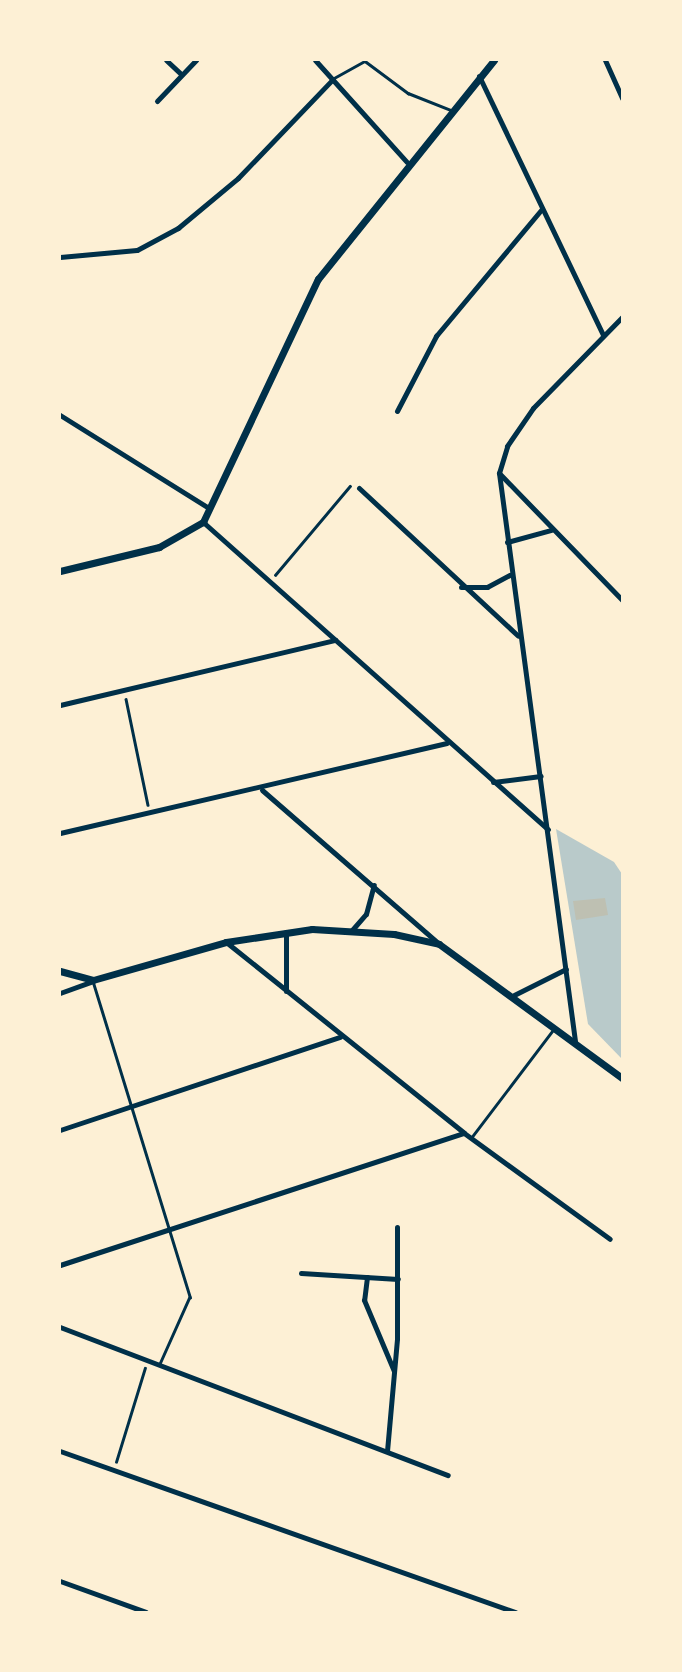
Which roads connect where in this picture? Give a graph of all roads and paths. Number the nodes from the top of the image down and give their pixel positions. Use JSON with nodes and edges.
{"nodes":[{"id":1,"x":166,"y":60,"type":"edge"},
{"id":2,"x":196,"y":60,"type":"edge"},
{"id":3,"x":315,"y":60,"type":"edge"},
{"id":4,"x":494,"y":60,"type":"edge"},
{"id":5,"x":604,"y":60,"type":"edge"},
{"id":6,"x":181,"y":74,"type":"junction"},
{"id":7,"x":479,"y":76,"type":"junction"},
{"id":8,"x":334,"y":79,"type":"junction"},
{"id":9,"x":622,"y":98,"type":"edge"},
{"id":10,"x":157,"y":101,"type":"dead end"},
{"id":11,"x":451,"y":110,"type":"junction"},
{"id":12,"x":407,"y":162,"type":"junction"},
{"id":13,"x":541,"y":210,"type":"junction"},
{"id":14,"x":60,"y":257,"type":"edge"},
{"id":15,"x":622,"y":317,"type":"edge"},
{"id":16,"x":603,"y":335,"type":"junction"},
{"id":17,"x":397,"y":411,"type":"dead end"},
{"id":18,"x":60,"y":415,"type":"edge"},
{"id":19,"x":499,"y":473,"type":"junction"},
{"id":20,"x":359,"y":488,"type":"joint"},
{"id":21,"x":209,"y":508,"type":"junction"},
{"id":22,"x":203,"y":522,"type":"junction"},
{"id":23,"x":551,"y":530,"type":"junction"},
{"id":24,"x":507,"y":542,"type":"junction"},
{"id":25,"x":60,"y":571,"type":"edge"},
{"id":26,"x":510,"y":575,"type":"junction"},
{"id":27,"x":271,"y":580,"type":"junction"},
{"id":28,"x":461,"y":587,"type":"junction"},
{"id":29,"x":622,"y":600,"type":"edge"},
{"id":30,"x":518,"y":636,"type":"junction"},
{"id":31,"x":335,"y":640,"type":"junction"},
{"id":32,"x":124,"y":689,"type":"junction"},
{"id":33,"x":60,"y":705,"type":"edge"},
{"id":34,"x":447,"y":743,"type":"junction"},
{"id":35,"x":541,"y":776,"type":"junction"},
{"id":36,"x":493,"y":782,"type":"junction"},
{"id":37,"x":262,"y":790,"type":"junction"},
{"id":38,"x":150,"y":812,"type":"junction"},
{"id":39,"x":548,"y":829,"type":"junction"},
{"id":40,"x":60,"y":833,"type":"edge"},
{"id":41,"x":374,"y":885,"type":"junction"},
{"id":42,"x":352,"y":930,"type":"junction"},
{"id":43,"x":286,"y":932,"type":"junction"},
{"id":44,"x":226,"y":942,"type":"junction"},
{"id":45,"x":439,"y":944,"type":"junction"},
{"id":46,"x":566,"y":969,"type":"junction"},
{"id":47,"x":60,"y":971,"type":"edge"},
{"id":48,"x":93,"y":980,"type":"junction"},
{"id":49,"x":60,"y":993,"type":"edge"},
{"id":50,"x":286,"y":993,"type":"junction"},
{"id":51,"x":514,"y":995,"type":"junction"},
{"id":52,"x":556,"y":1027,"type":"junction"},
{"id":53,"x":340,"y":1037,"type":"junction"},
{"id":54,"x":575,"y":1041,"type":"junction"},
{"id":55,"x":622,"y":1078,"type":"edge"},
{"id":56,"x":129,"y":1109,"type":"junction"},
{"id":57,"x":60,"y":1130,"type":"edge"},
{"id":58,"x":464,"y":1133,"type":"junction"},
{"id":59,"x":471,"y":1138,"type":"junction"},
{"id":60,"x":397,"y":1227,"type":"dead end"},
{"id":61,"x":166,"y":1230,"type":"junction"},
{"id":62,"x":610,"y":1239,"type":"dead end"},
{"id":63,"x":60,"y":1265,"type":"edge"},
{"id":64,"x":301,"y":1273,"type":"dead end"},
{"id":65,"x":367,"y":1277,"type":"junction"},
{"id":66,"x":398,"y":1279,"type":"junction"},
{"id":67,"x":60,"y":1327,"type":"edge"},
{"id":68,"x":147,"y":1363,"type":"junction"},
{"id":69,"x":159,"y":1367,"type":"junction"},
{"id":70,"x":394,"y":1372,"type":"junction"},
{"id":71,"x":60,"y":1451,"type":"edge"},
{"id":72,"x":387,"y":1451,"type":"junction"},
{"id":73,"x":113,"y":1471,"type":"junction"},
{"id":74,"x":448,"y":1475,"type":"dead end"},
{"id":75,"x":60,"y":1581,"type":"edge"},
{"id":76,"x":146,"y":1612,"type":"edge"},
{"id":77,"x":515,"y":1612,"type":"edge"}],
"edges":[{"from":1,"to":6,"type":"street"},
{"from":2,"to":6,"type":"street"},
{"from":3,"to":8,"type":"street"},
{"from":4,"to":7,"type":"street"},
{"from":5,"to":9,"type":"street"},
{"from":6,"to":10,"type":"street"},
{"from":7,"to":11,"type":"street"},
{"from":7,"to":13,"type":"street"},
{"from":8,"to":11,"type":"lane"},
{"from":8,"to":12,"type":"street"},
{"from":8,"to":14,"type":"street"},
{"from":11,"to":12,"type":"street"},
{"from":12,"to":21,"type":"street"},
{"from":13,"to":16,"type":"street"},
{"from":13,"to":17,"type":"street"},
{"from":15,"to":16,"type":"street"},
{"from":16,"to":19,"type":"street"},
{"from":18,"to":21,"type":"street"},
{"from":19,"to":23,"type":"street"},
{"from":19,"to":24,"type":"street"},
{"from":20,"to":27,"type":"path"},
{"from":20,"to":28,"type":"street"},
{"from":21,"to":22,"type":"street"},
{"from":22,"to":25,"type":"street"},
{"from":22,"to":27,"type":"street"},
{"from":23,"to":24,"type":"street"},
{"from":23,"to":29,"type":"street"},
{"from":24,"to":26,"type":"street"},
{"from":26,"to":28,"type":"street"},
{"from":26,"to":30,"type":"street"},
{"from":27,"to":31,"type":"street"},
{"from":28,"to":30,"type":"street"},
{"from":30,"to":35,"type":"street"},
{"from":31,"to":32,"type":"street"},
{"from":31,"to":34,"type":"street"},
{"from":32,"to":33,"type":"street"},
{"from":32,"to":38,"type":"path"},
{"from":34,"to":36,"type":"street"},
{"from":34,"to":37,"type":"street"},
{"from":35,"to":36,"type":"street"},
{"from":35,"to":39,"type":"street"},
{"from":36,"to":39,"type":"street"},
{"from":37,"to":38,"type":"street"},
{"from":37,"to":41,"type":"street"},
{"from":38,"to":40,"type":"street"},
{"from":39,"to":46,"type":"street"},
{"from":41,"to":42,"type":"street"},
{"from":41,"to":45,"type":"street"},
{"from":42,"to":43,"type":"street"},
{"from":42,"to":45,"type":"street"},
{"from":43,"to":44,"type":"street"},
{"from":43,"to":50,"type":"street"},
{"from":44,"to":48,"type":"street"},
{"from":44,"to":50,"type":"street"},
{"from":45,"to":51,"type":"street"},
{"from":46,"to":51,"type":"street"},
{"from":46,"to":54,"type":"street"},
{"from":47,"to":48,"type":"street"},
{"from":48,"to":49,"type":"street"},
{"from":48,"to":56,"type":"lane"},
{"from":50,"to":53,"type":"street"},
{"from":51,"to":52,"type":"street"},
{"from":52,"to":54,"type":"street"},
{"from":52,"to":59,"type":"lane"},
{"from":53,"to":56,"type":"street"},
{"from":53,"to":58,"type":"street"},
{"from":54,"to":55,"type":"street"},
{"from":56,"to":57,"type":"street"},
{"from":56,"to":61,"type":"lane"},
{"from":58,"to":59,"type":"street"},
{"from":58,"to":61,"type":"street"},
{"from":59,"to":62,"type":"street"},
{"from":60,"to":66,"type":"street"},
{"from":61,"to":63,"type":"street"},
{"from":61,"to":69,"type":"lane"},
{"from":64,"to":65,"type":"street"},
{"from":65,"to":66,"type":"street"},
{"from":65,"to":70,"type":"street"},
{"from":66,"to":70,"type":"street"},
{"from":67,"to":68,"type":"street"},
{"from":68,"to":69,"type":"street"},
{"from":68,"to":73,"type":"path"},
{"from":69,"to":72,"type":"street"},
{"from":70,"to":72,"type":"street"},
{"from":71,"to":73,"type":"street"},
{"from":72,"to":74,"type":"street"},
{"from":73,"to":77,"type":"street"},
{"from":75,"to":76,"type":"street"}]}
